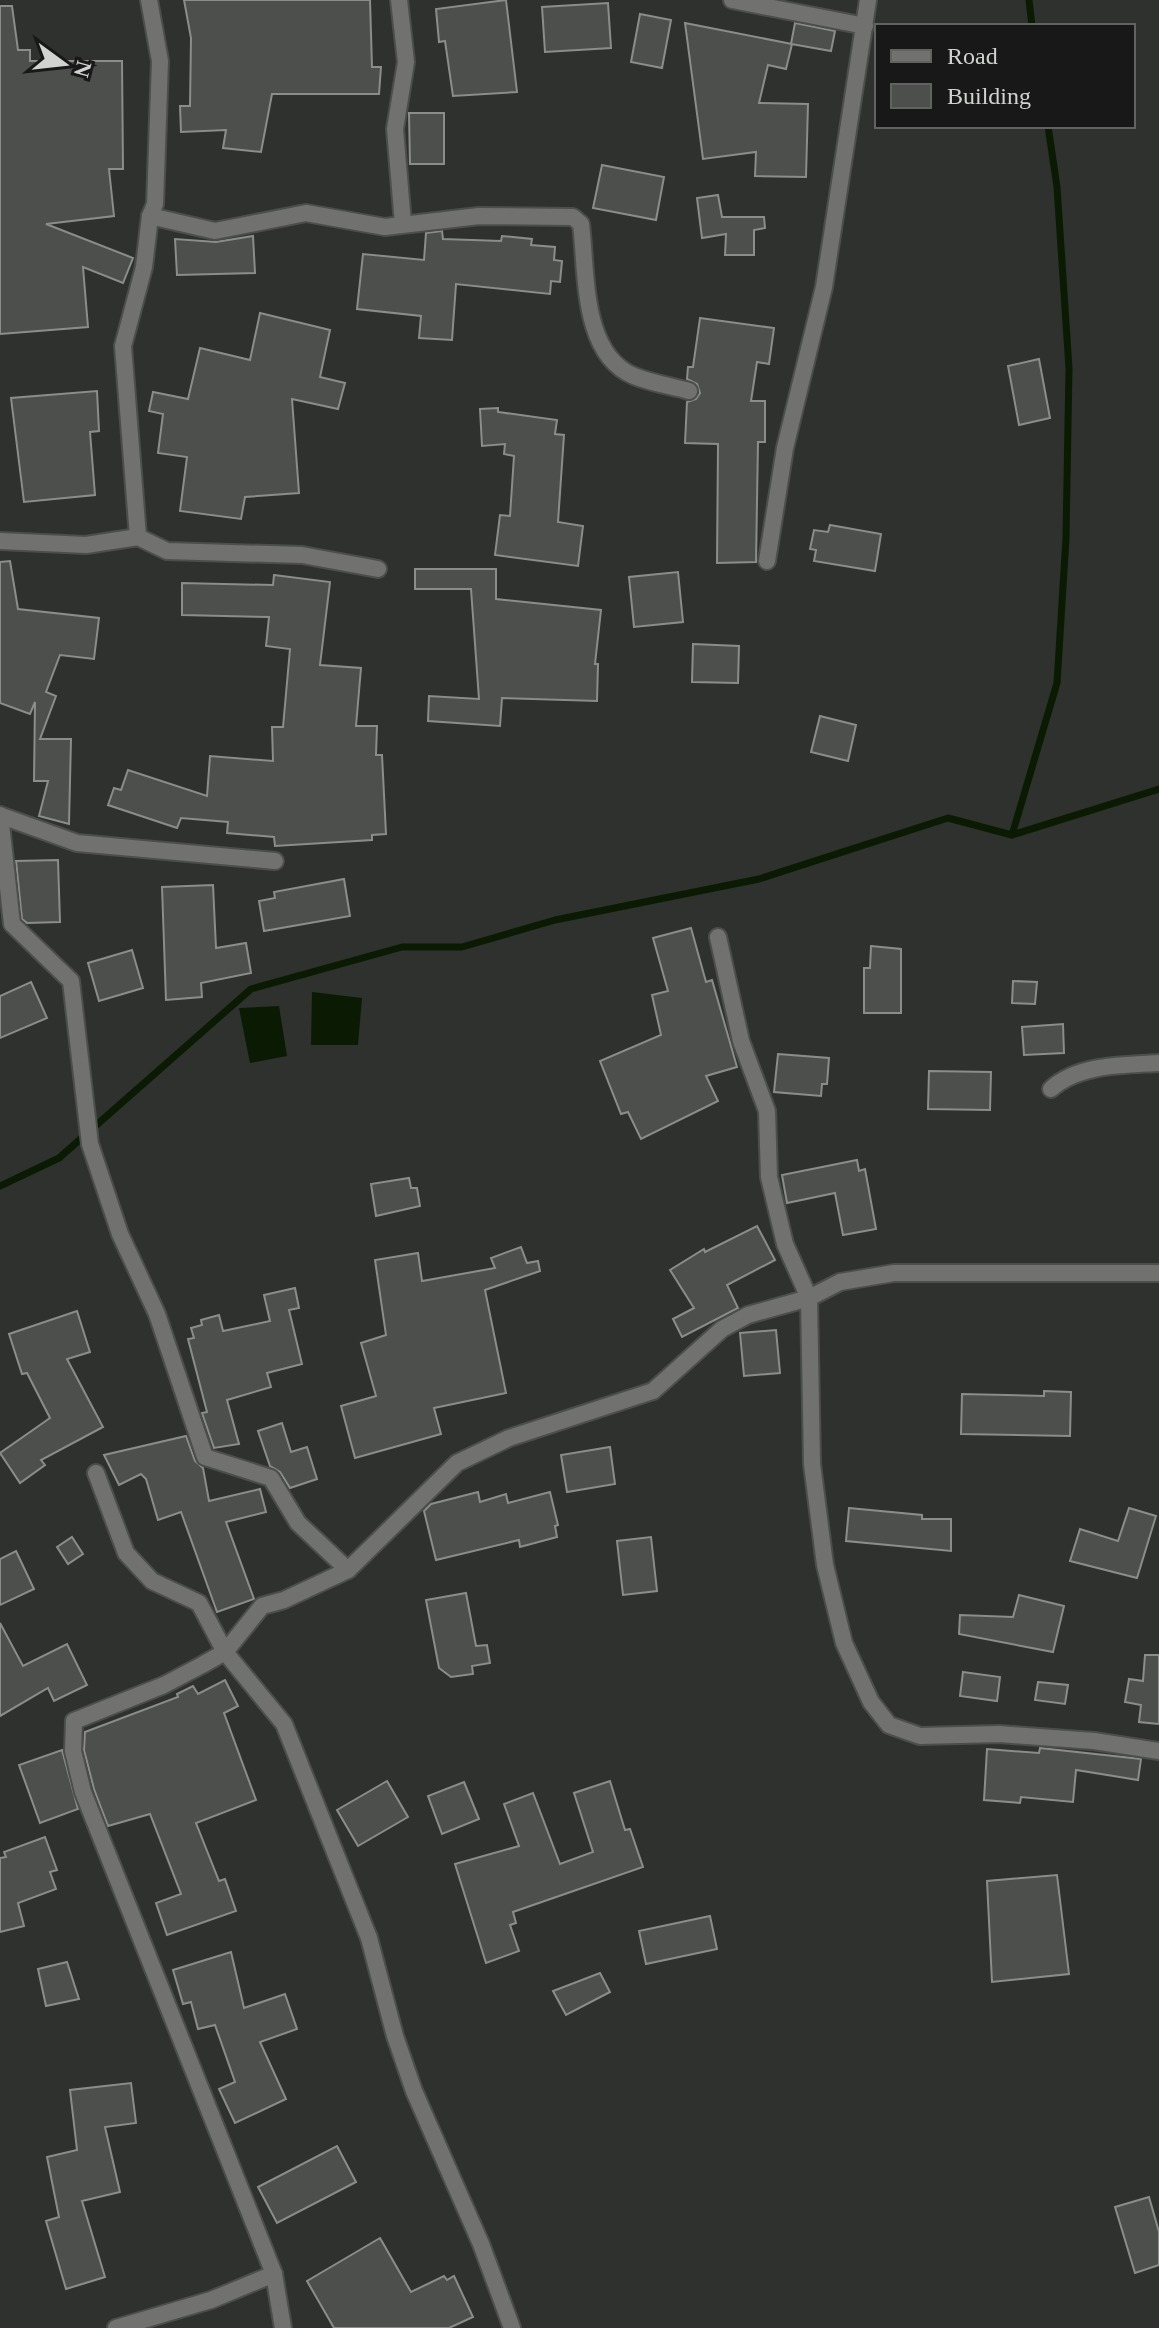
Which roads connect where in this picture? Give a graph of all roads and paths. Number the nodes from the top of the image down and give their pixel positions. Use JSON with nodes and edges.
{"nodes":[{"id":1,"x":149,"y":0,"type":"edge"},
{"id":2,"x":399,"y":0,"type":"edge"},
{"id":3,"x":732,"y":0,"type":"edge"},
{"id":4,"x":868,"y":0,"type":"edge"},
{"id":5,"x":865,"y":26,"type":"junction"},
{"id":6,"x":150,"y":216,"type":"junction"},
{"id":7,"x":403,"y":224,"type":"junction"},
{"id":8,"x":689,"y":391,"type":"dead end"},
{"id":9,"x":138,"y":537,"type":"junction"},
{"id":10,"x":0,"y":541,"type":"edge"},
{"id":11,"x":767,"y":561,"type":"dead end"},
{"id":12,"x":378,"y":569,"type":"dead end"},
{"id":13,"x":1,"y":816,"type":"edge"},
{"id":14,"x":275,"y":861,"type":"dead end"},
{"id":15,"x":3,"y":866,"type":"edge"},
{"id":16,"x":718,"y":937,"type":"dead end"},
{"id":17,"x":1159,"y":1063,"type":"edge"},
{"id":18,"x":1051,"y":1089,"type":"dead end"},
{"id":19,"x":1159,"y":1273,"type":"edge"},
{"id":20,"x":809,"y":1298,"type":"junction"},
{"id":21,"x":96,"y":1473,"type":"dead end"},
{"id":22,"x":348,"y":1570,"type":"junction"},
{"id":23,"x":225,"y":1652,"type":"junction"},
{"id":24,"x":1159,"y":1751,"type":"edge"},
{"id":25,"x":274,"y":2274,"type":"junction"},
{"id":26,"x":116,"y":2328,"type":"edge"},
{"id":27,"x":283,"y":2328,"type":"edge"},
{"id":28,"x":512,"y":2328,"type":"edge"}],
"edges":[{"from":1,"to":6,"type":"street"},
{"from":2,"to":7,"type":"street"},
{"from":3,"to":5,"type":"street"},
{"from":4,"to":5,"type":"street"},
{"from":5,"to":11,"type":"street"},
{"from":6,"to":7,"type":"street"},
{"from":6,"to":9,"type":"street"},
{"from":7,"to":8,"type":"street"},
{"from":9,"to":10,"type":"street"},
{"from":9,"to":12,"type":"street"},
{"from":13,"to":14,"type":"street"},
{"from":13,"to":15,"type":"street"},
{"from":15,"to":22,"type":"street"},
{"from":16,"to":20,"type":"street"},
{"from":17,"to":18,"type":"street"},
{"from":19,"to":20,"type":"street"},
{"from":20,"to":22,"type":"street"},
{"from":20,"to":24,"type":"street"},
{"from":21,"to":23,"type":"street"},
{"from":22,"to":23,"type":"street"},
{"from":23,"to":25,"type":"street"},
{"from":23,"to":28,"type":"street"},
{"from":25,"to":26,"type":"street"},
{"from":25,"to":27,"type":"street"}]}
